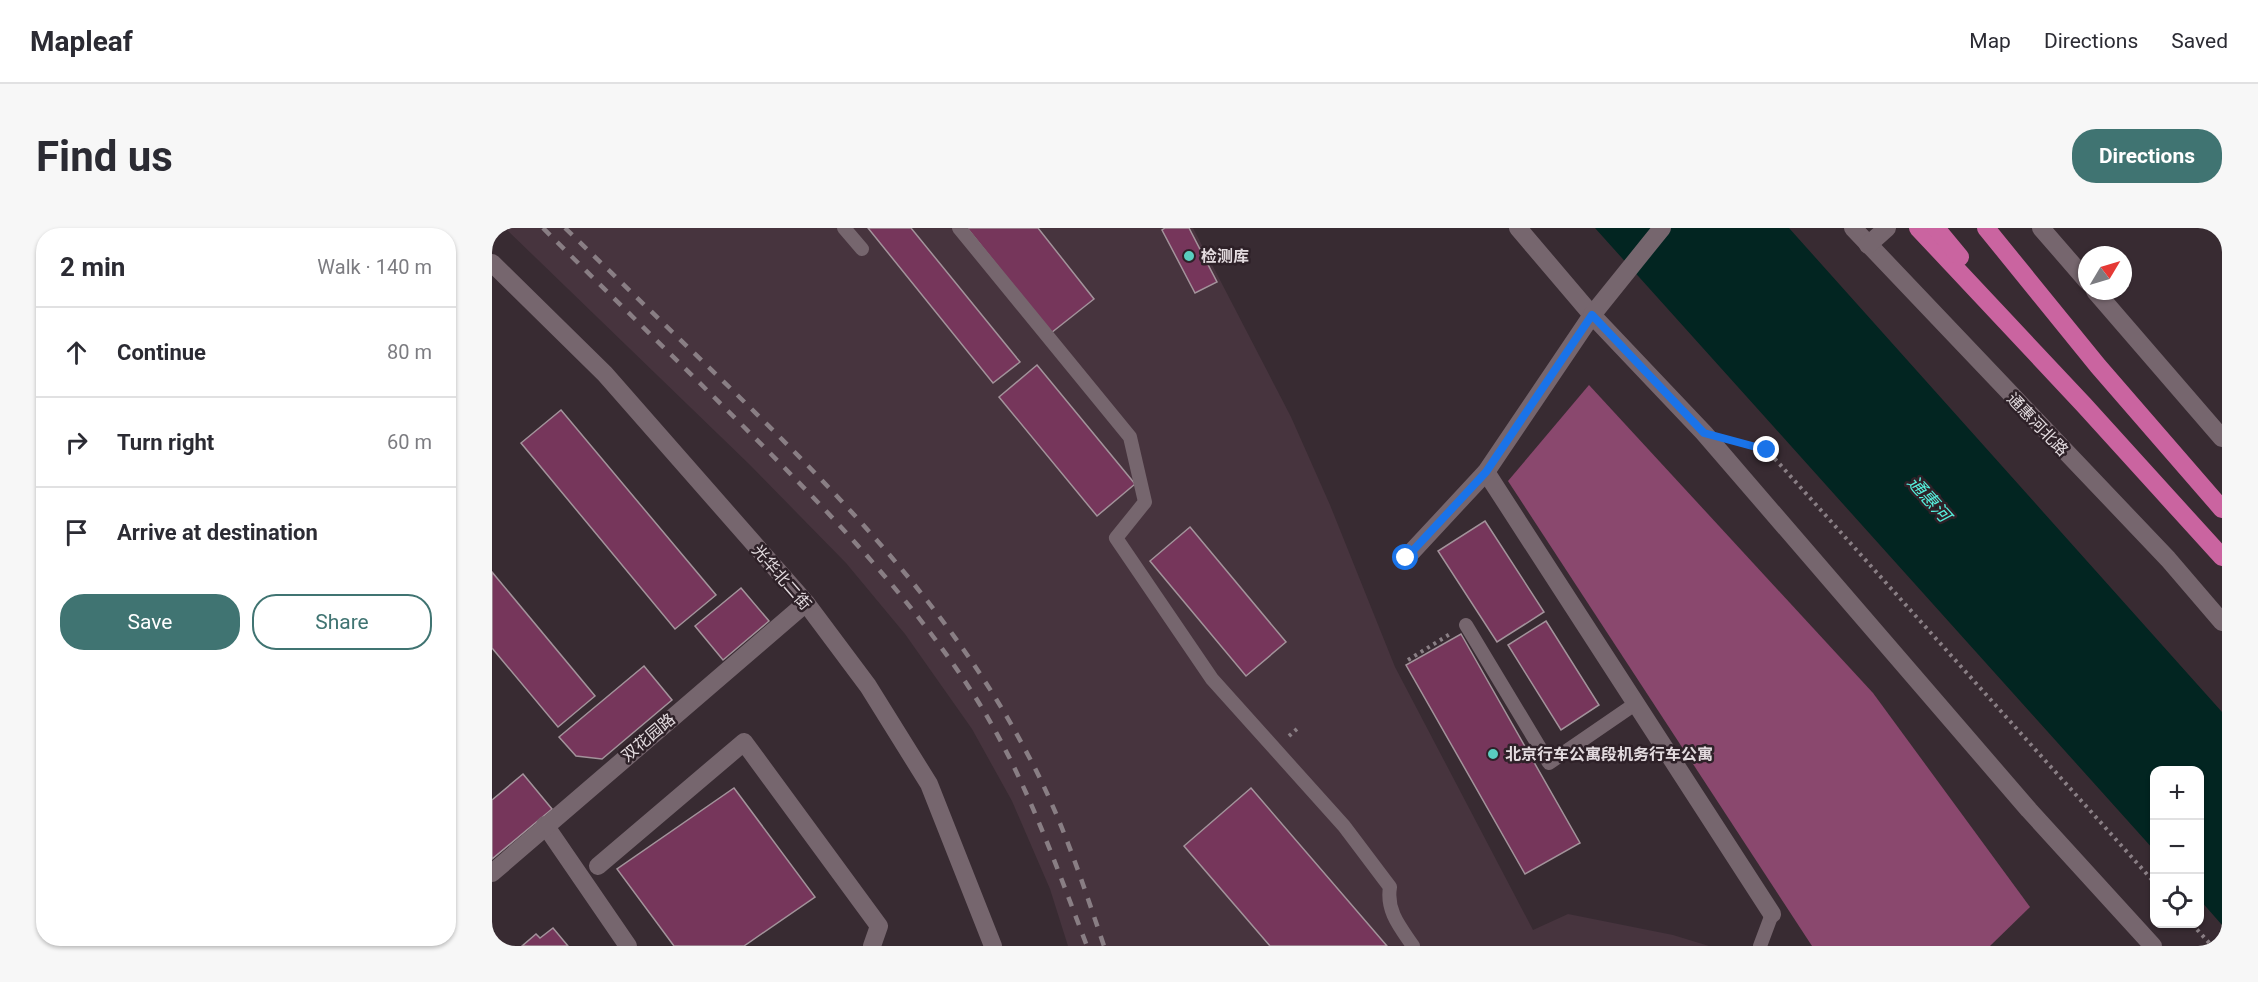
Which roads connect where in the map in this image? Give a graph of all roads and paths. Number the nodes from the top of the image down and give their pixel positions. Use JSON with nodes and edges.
{"nodes":[{"id":1,"x":844,"y":228,"type":"edge"},
{"id":2,"x":959,"y":228,"type":"edge"},
{"id":3,"x":1518,"y":228,"type":"edge"},
{"id":4,"x":1662,"y":228,"type":"edge"},
{"id":5,"x":1852,"y":228,"type":"edge"},
{"id":6,"x":1887,"y":228,"type":"edge"},
{"id":7,"x":1918,"y":228,"type":"edge"},
{"id":8,"x":1936,"y":228,"type":"edge"},
{"id":9,"x":1986,"y":228,"type":"edge"},
{"id":10,"x":2041,"y":228,"type":"edge"},
{"id":11,"x":1868,"y":246,"type":"junction"},
{"id":12,"x":862,"y":249,"type":"dead end"},
{"id":13,"x":492,"y":262,"type":"edge"},
{"id":14,"x":2078,"y":271,"type":"edge"},
{"id":15,"x":2103,"y":300,"type":"edge"},
{"id":16,"x":1592,"y":315,"type":"junction"},
{"id":17,"x":2084,"y":405,"type":"junction"},
{"id":18,"x":1704,"y":433,"type":"junction"},
{"id":19,"x":2222,"y":438,"type":"edge"},
{"id":20,"x":1486,"y":472,"type":"junction"},
{"id":21,"x":2222,"y":509,"type":"edge"},
{"id":22,"x":2222,"y":557,"type":"edge"},
{"id":23,"x":1406,"y":558,"type":"dead end"},
{"id":24,"x":806,"y":603,"type":"junction"},
{"id":25,"x":2222,"y":622,"type":"edge"},
{"id":26,"x":1466,"y":625,"type":"joint"},
{"id":27,"x":1408,"y":660,"type":"dead end"},
{"id":28,"x":1635,"y":704,"type":"junction"},
{"id":29,"x":545,"y":825,"type":"junction"},
{"id":30,"x":598,"y":866,"type":"dead end"},
{"id":31,"x":492,"y":873,"type":"edge"},
{"id":32,"x":2150,"y":878,"type":"edge"},
{"id":33,"x":1772,"y":914,"type":"joint"},
{"id":34,"x":2196,"y":928,"type":"edge"},
{"id":35,"x":628,"y":946,"type":"edge"},
{"id":36,"x":872,"y":946,"type":"edge"},
{"id":37,"x":993,"y":946,"type":"edge"},
{"id":38,"x":1413,"y":946,"type":"edge"},
{"id":39,"x":1760,"y":946,"type":"edge"},
{"id":40,"x":2153,"y":946,"type":"edge"},
{"id":41,"x":2212,"y":946,"type":"edge"}],
"edges":[{"from":1,"to":12,"type":"lane"},
{"from":2,"to":38,"type":"lane"},
{"from":3,"to":16,"type":"street"},
{"from":4,"to":16,"type":"street"},
{"from":5,"to":11,"type":"street","name":"通惠河北路"},
{"from":6,"to":11,"type":"street"},
{"from":7,"to":17,"type":"highway"},
{"from":8,"to":17,"type":"highway"},
{"from":9,"to":21,"type":"highway"},
{"from":10,"to":14,"type":"street"},
{"from":11,"to":25,"type":"street","name":"通惠河北路"},
{"from":13,"to":24,"type":"street","name":"光华北二街"},
{"from":15,"to":19,"type":"street"},
{"from":16,"to":18,"type":"street"},
{"from":16,"to":20,"type":"street"},
{"from":17,"to":22,"type":"highway"},
{"from":18,"to":32,"type":"path"},
{"from":18,"to":40,"type":"street"},
{"from":20,"to":23,"type":"street"},
{"from":20,"to":28,"type":"street"},
{"from":24,"to":29,"type":"street","name":"双花园路"},
{"from":24,"to":37,"type":"street","name":"光华北二街"},
{"from":26,"to":27,"type":"path"},
{"from":26,"to":28,"type":"lane"},
{"from":28,"to":33,"type":"street"},
{"from":29,"to":31,"type":"street","name":"双花园路"},
{"from":29,"to":35,"type":"street"},
{"from":30,"to":36,"type":"street"},
{"from":33,"to":39,"type":"lane"},
{"from":34,"to":41,"type":"path"}]}
